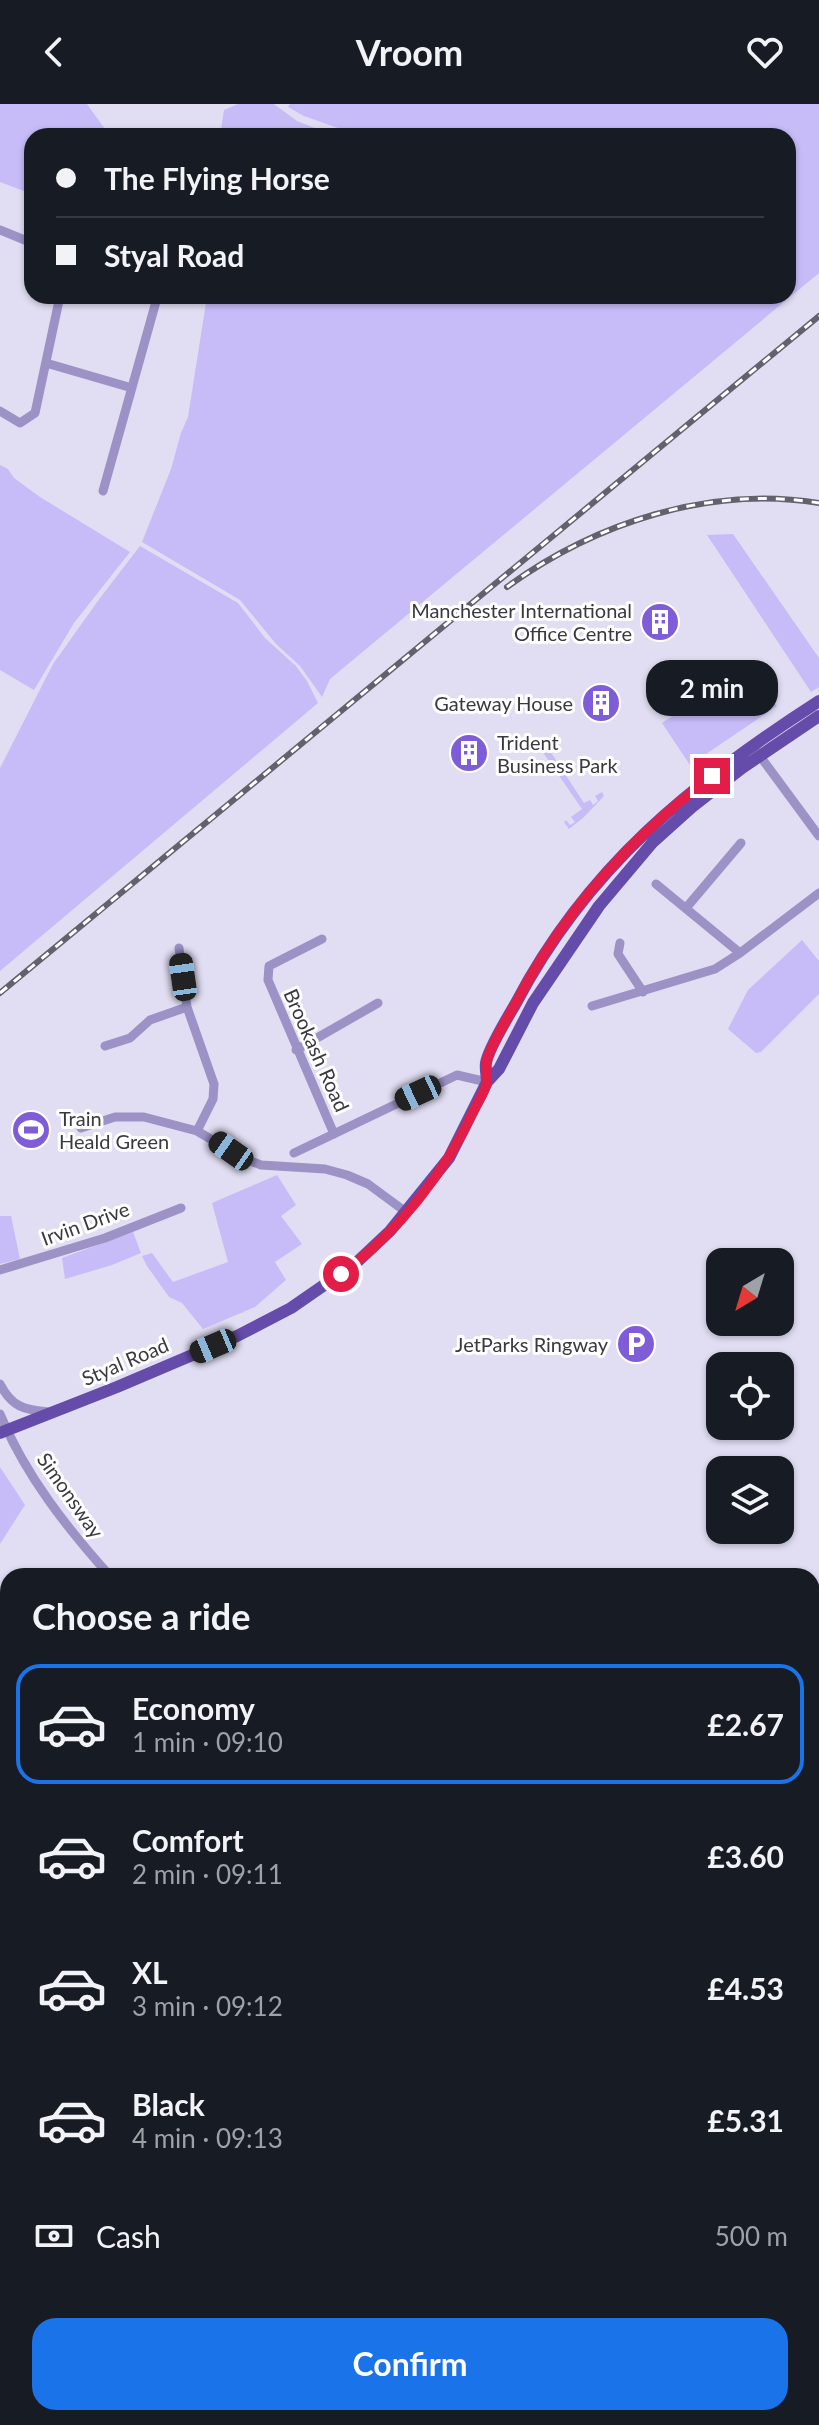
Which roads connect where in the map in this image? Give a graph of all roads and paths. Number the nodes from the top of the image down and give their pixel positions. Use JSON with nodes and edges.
{"nodes":[{"id":1,"x":0,"y":230,"type":"edge"},
{"id":2,"x":24,"y":240,"type":"edge"},
{"id":3,"x":58,"y":304,"type":"edge"},
{"id":4,"x":155,"y":304,"type":"edge"},
{"id":5,"x":46,"y":363,"type":"junction"},
{"id":6,"x":132,"y":388,"type":"junction"},
{"id":7,"x":0,"y":411,"type":"edge"},
{"id":8,"x":103,"y":491,"type":"dead end"},
{"id":9,"x":819,"y":701,"type":"edge"},
{"id":10,"x":819,"y":716,"type":"edge"},
{"id":11,"x":752,"y":745,"type":"junction"},
{"id":12,"x":760,"y":757,"type":"junction"},
{"id":13,"x":819,"y":836,"type":"edge"},
{"id":14,"x":741,"y":843,"type":"dead end"},
{"id":15,"x":656,"y":884,"type":"dead end"},
{"id":16,"x":819,"y":893,"type":"edge"},
{"id":17,"x":686,"y":908,"type":"junction"},
{"id":18,"x":322,"y":939,"type":"dead end"},
{"id":19,"x":620,"y":943,"type":"dead end"},
{"id":20,"x":179,"y":948,"type":"dead end"},
{"id":21,"x":740,"y":953,"type":"junction"},
{"id":22,"x":643,"y":992,"type":"junction"},
{"id":23,"x":378,"y":1003,"type":"dead end"},
{"id":24,"x":592,"y":1006,"type":"dead end"},
{"id":25,"x":187,"y":1007,"type":"junction"},
{"id":26,"x":109,"y":1032,"type":"dead end"},
{"id":27,"x":296,"y":1050,"type":"junction"},
{"id":28,"x":487,"y":1082,"type":"junction"},
{"id":29,"x":81,"y":1128,"type":"dead end"},
{"id":30,"x":197,"y":1131,"type":"junction"},
{"id":31,"x":334,"y":1134,"type":"junction"},
{"id":32,"x":294,"y":1153,"type":"dead end"},
{"id":33,"x":181,"y":1208,"type":"dead end"},
{"id":34,"x":406,"y":1212,"type":"junction"},
{"id":35,"x":0,"y":1270,"type":"edge"},
{"id":36,"x":0,"y":1384,"type":"edge"},
{"id":37,"x":54,"y":1412,"type":"junction"},
{"id":38,"x":0,"y":1414,"type":"edge"},
{"id":39,"x":3,"y":1432,"type":"edge"},
{"id":40,"x":103,"y":1568,"type":"edge"}],
"edges":[{"from":1,"to":2,"type":"street"},
{"from":3,"to":5,"type":"street"},
{"from":4,"to":6,"type":"street"},
{"from":5,"to":6,"type":"street"},
{"from":5,"to":7,"type":"street"},
{"from":6,"to":8,"type":"street"},
{"from":9,"to":11,"type":"main road","name":"Styal Road"},
{"from":10,"to":12,"type":"main road","name":"Styal Road"},
{"from":11,"to":12,"type":"street"},
{"from":11,"to":28,"type":"main road","name":"Styal Road"},
{"from":12,"to":13,"type":"street"},
{"from":12,"to":28,"type":"main road","name":"Styal Road"},
{"from":14,"to":17,"type":"street"},
{"from":15,"to":17,"type":"street"},
{"from":16,"to":21,"type":"street"},
{"from":17,"to":21,"type":"street"},
{"from":18,"to":27,"type":"street","name":"Brookash Road"},
{"from":19,"to":22,"type":"street"},
{"from":20,"to":25,"type":"street"},
{"from":21,"to":22,"type":"street"},
{"from":22,"to":24,"type":"street"},
{"from":23,"to":27,"type":"street"},
{"from":25,"to":26,"type":"street"},
{"from":25,"to":30,"type":"street"},
{"from":27,"to":31,"type":"street","name":"Brookash Road"},
{"from":28,"to":31,"type":"street"},
{"from":28,"to":34,"type":"main road","name":"Styal Road"},
{"from":29,"to":30,"type":"street"},
{"from":30,"to":34,"type":"street"},
{"from":31,"to":32,"type":"street"},
{"from":33,"to":35,"type":"street","name":"Irvin Drive"},
{"from":34,"to":37,"type":"main road","name":"Styal Road"},
{"from":36,"to":37,"type":"street"},
{"from":37,"to":39,"type":"main road","name":"Styal Road"},
{"from":38,"to":39,"type":"street","name":"Simonsway"},
{"from":39,"to":40,"type":"street","name":"Simonsway"}]}
